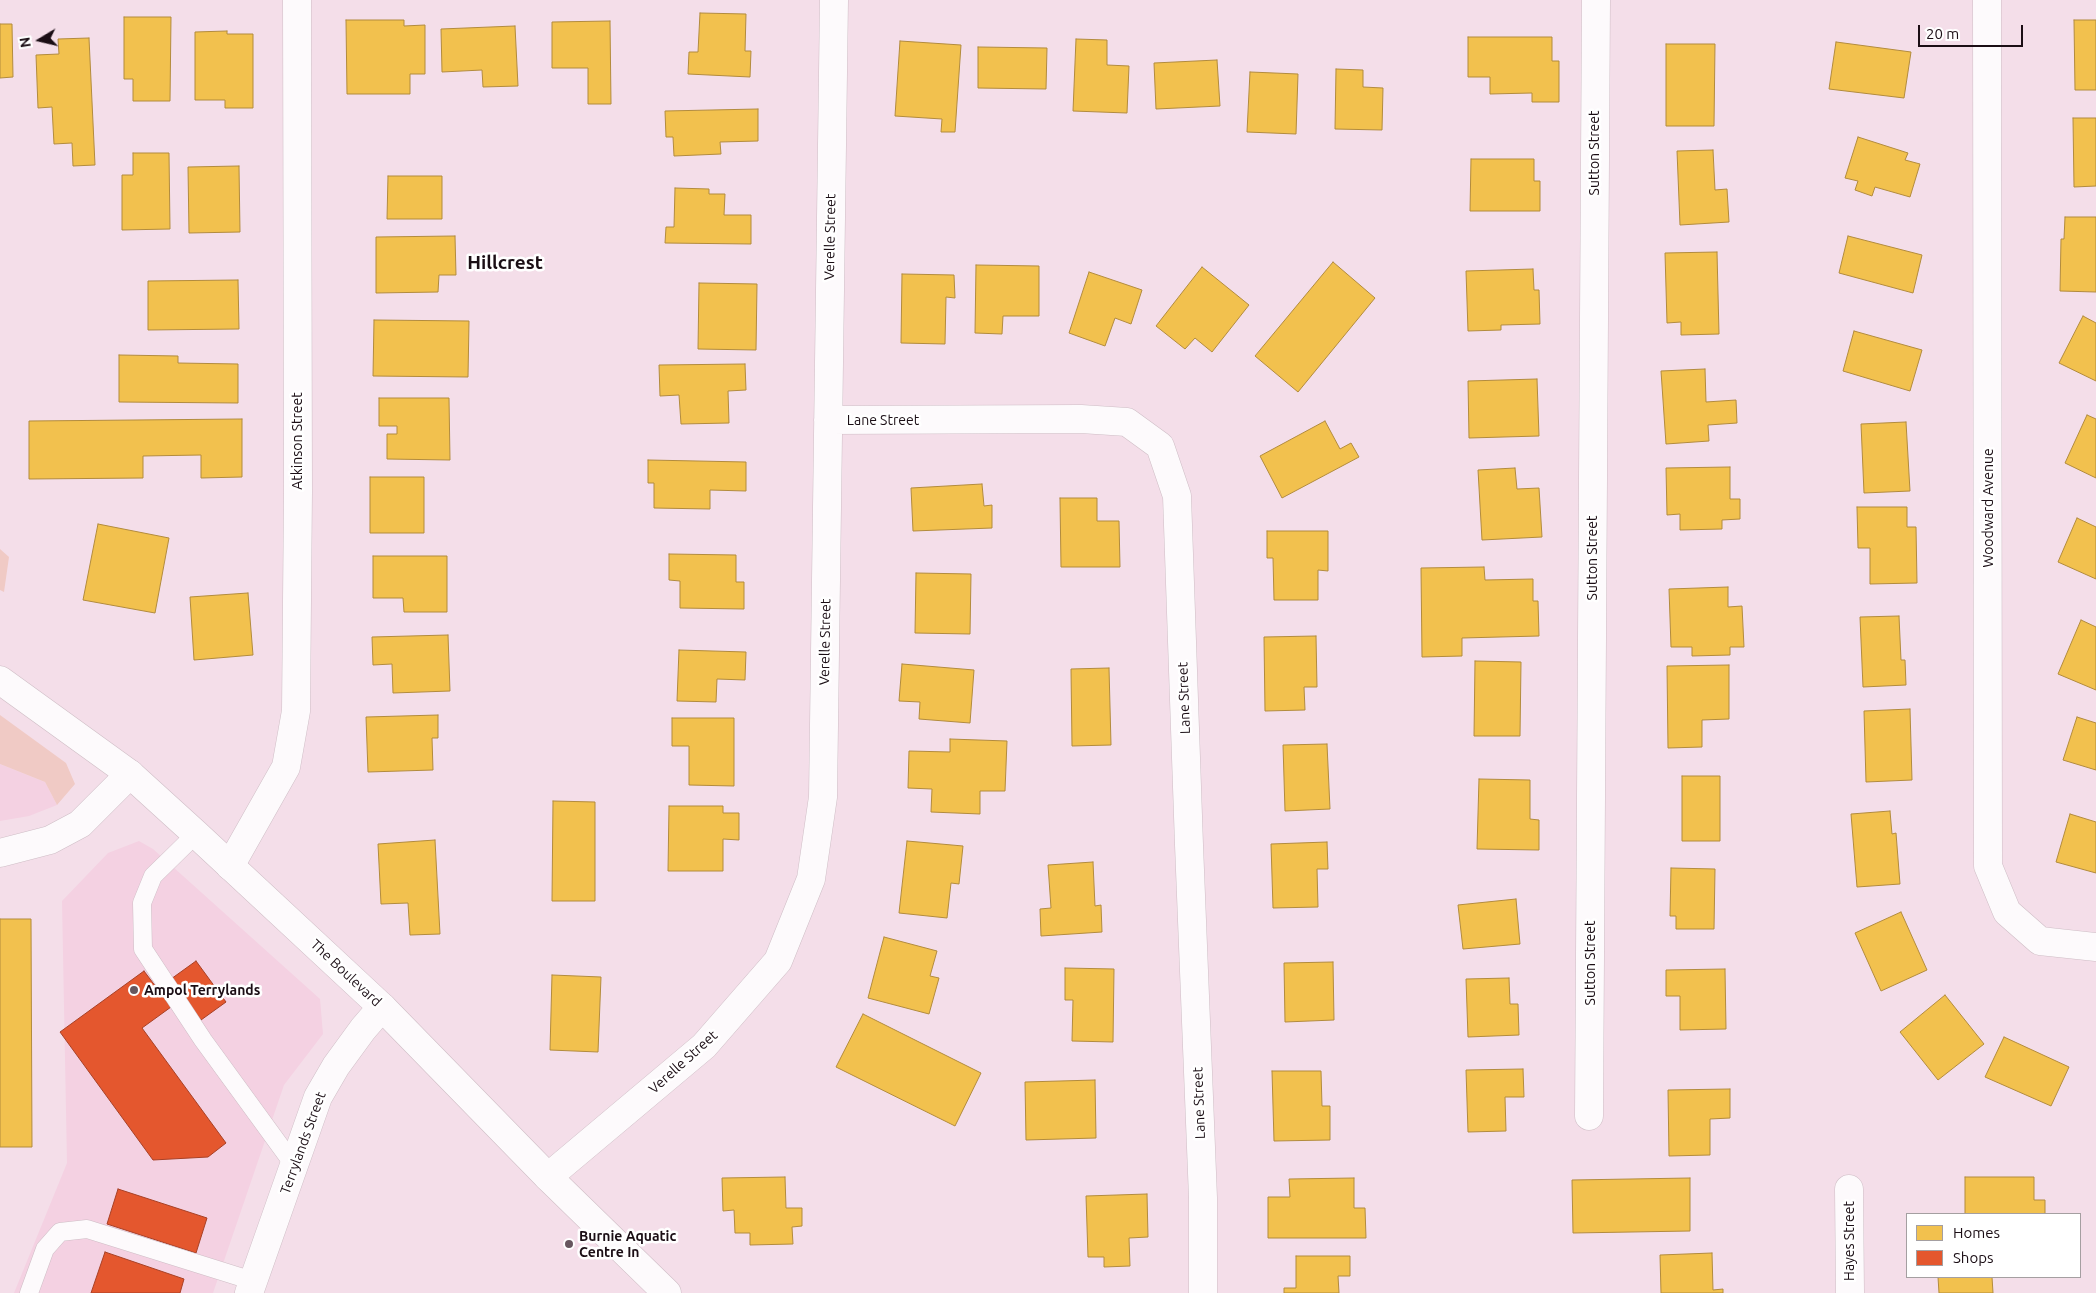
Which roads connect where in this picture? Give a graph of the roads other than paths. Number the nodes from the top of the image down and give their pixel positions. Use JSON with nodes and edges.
{"nodes":[{"id":1,"x":297,"y":0,"type":"edge"},
{"id":2,"x":834,"y":0,"type":"edge"},
{"id":3,"x":1596,"y":0,"type":"edge"},
{"id":4,"x":1987,"y":0,"type":"edge"},
{"id":5,"x":828,"y":420,"type":"junction"},
{"id":6,"x":0,"y":680,"type":"edge"},
{"id":7,"x":130,"y":774,"type":"junction"},
{"id":8,"x":196,"y":834,"type":"junction"},
{"id":9,"x":0,"y":853,"type":"edge"},
{"id":10,"x":230,"y":866,"type":"junction"},
{"id":11,"x":2096,"y":947,"type":"edge"},
{"id":12,"x":382,"y":1007,"type":"junction"},
{"id":13,"x":1589,"y":1116,"type":"dead end"},
{"id":14,"x":294,"y":1165,"type":"junction"},
{"id":15,"x":548,"y":1177,"type":"junction"},
{"id":16,"x":1849,"y":1189,"type":"dead end"},
{"id":17,"x":251,"y":1287,"type":"edge"},
{"id":18,"x":29,"y":1293,"type":"edge"},
{"id":19,"x":667,"y":1293,"type":"edge"},
{"id":20,"x":1203,"y":1293,"type":"edge"},
{"id":21,"x":1850,"y":1293,"type":"edge"}],
"edges":[{"from":1,"to":10,"type":"street","name":"Atkinson Street"},
{"from":2,"to":5,"type":"street","name":"Verelle Street"},
{"from":3,"to":13,"type":"street","name":"Sutton Street"},
{"from":4,"to":11,"type":"street","name":"Woodward Avenue"},
{"from":5,"to":15,"type":"street","name":"Verelle Street"},
{"from":5,"to":20,"type":"street","name":"Lane Street"},
{"from":6,"to":7,"type":"street","name":"The Boulevard"},
{"from":7,"to":8,"type":"street","name":"The Boulevard"},
{"from":7,"to":9,"type":"street"},
{"from":8,"to":10,"type":"street","name":"The Boulevard"},
{"from":8,"to":14,"type":"lane"},
{"from":10,"to":12,"type":"street","name":"The Boulevard"},
{"from":12,"to":14,"type":"street","name":"Terrylands Street"},
{"from":12,"to":15,"type":"street","name":"The Boulevard"},
{"from":14,"to":17,"type":"street","name":"Terrylands Street"},
{"from":15,"to":19,"type":"street","name":"The Boulevard"},
{"from":16,"to":21,"type":"street","name":"Hayes Street"},
{"from":17,"to":18,"type":"lane"}]}
